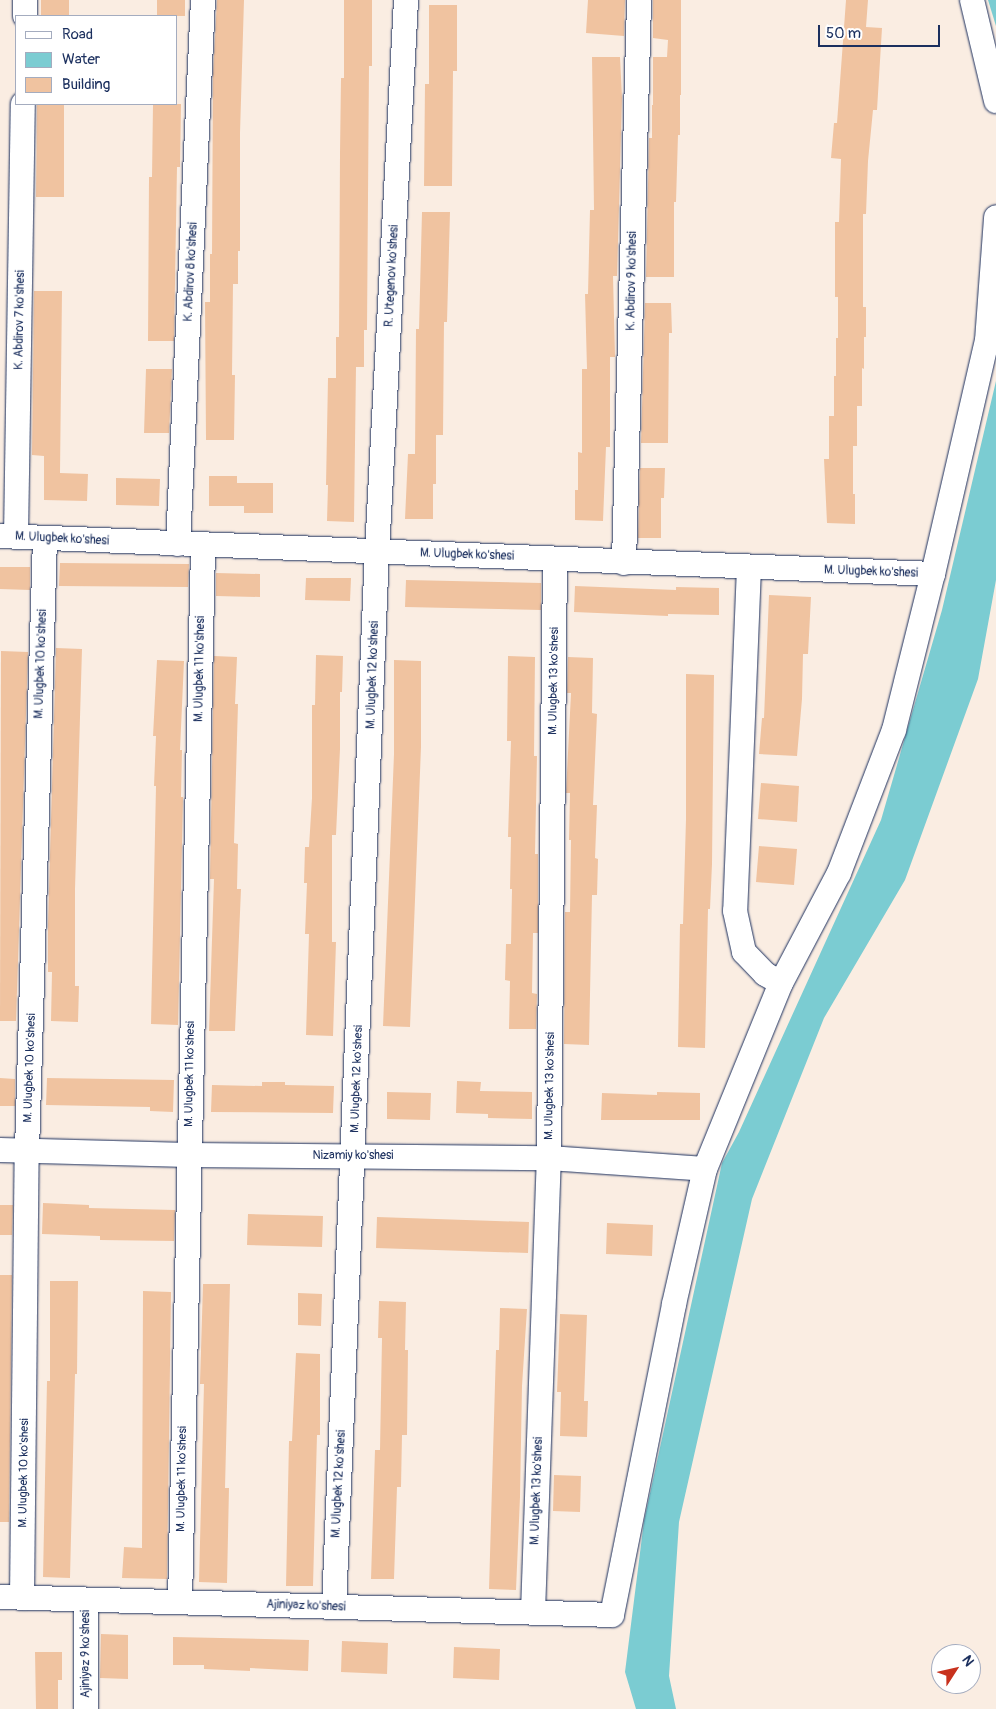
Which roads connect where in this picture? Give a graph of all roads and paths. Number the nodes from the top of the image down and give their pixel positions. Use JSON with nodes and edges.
{"nodes":[{"id":1,"x":25,"y":0,"type":"edge"},
{"id":2,"x":203,"y":0,"type":"edge"},
{"id":3,"x":406,"y":0,"type":"edge"},
{"id":4,"x":639,"y":0,"type":"edge"},
{"id":5,"x":972,"y":0,"type":"edge"},
{"id":6,"x":24,"y":15,"type":"edge"},
{"id":7,"x":996,"y":101,"type":"edge"},
{"id":8,"x":23,"y":105,"type":"edge"},
{"id":9,"x":996,"y":218,"type":"edge"},
{"id":10,"x":8,"y":537,"type":"edge"},
{"id":11,"x":45,"y":539,"type":"junction"},
{"id":12,"x":178,"y":544,"type":"junction"},
{"id":13,"x":203,"y":545,"type":"junction"},
{"id":14,"x":378,"y":552,"type":"junction"},
{"id":15,"x":555,"y":559,"type":"junction"},
{"id":16,"x":624,"y":563,"type":"junction"},
{"id":17,"x":748,"y":567,"type":"junction"},
{"id":18,"x":934,"y":574,"type":"junction"},
{"id":19,"x":781,"y":983,"type":"junction"},
{"id":20,"x":0,"y":1150,"type":"edge"},
{"id":21,"x":27,"y":1151,"type":"junction"},
{"id":22,"x":188,"y":1155,"type":"junction"},
{"id":23,"x":354,"y":1156,"type":"junction"},
{"id":24,"x":549,"y":1158,"type":"junction"},
{"id":25,"x":705,"y":1169,"type":"junction"},
{"id":26,"x":11,"y":1598,"type":"edge"},
{"id":27,"x":86,"y":1600,"type":"junction"},
{"id":28,"x":180,"y":1602,"type":"junction"},
{"id":29,"x":334,"y":1607,"type":"junction"},
{"id":30,"x":533,"y":1612,"type":"junction"},
{"id":31,"x":86,"y":1709,"type":"edge"}],
"edges":[{"from":1,"to":6,"type":"street"},
{"from":2,"to":12,"type":"street","name":"K. Abdirov 8 ko'shesi"},
{"from":3,"to":14,"type":"street","name":"R. Utegenov ko'shesi"},
{"from":4,"to":16,"type":"street","name":"K. Abdirov 9 ko'shesi"},
{"from":5,"to":7,"type":"street"},
{"from":8,"to":10,"type":"street","name":"K. Abdirov 7 ko'shesi"},
{"from":9,"to":18,"type":"street"},
{"from":10,"to":11,"type":"street","name":"M. Ulugbek ko'shesi"},
{"from":11,"to":12,"type":"street","name":"M. Ulugbek ko'shesi"},
{"from":11,"to":21,"type":"street","name":"M. Ulugbek 10 ko'shesi"},
{"from":12,"to":13,"type":"street","name":"M. Ulugbek ko'shesi"},
{"from":13,"to":14,"type":"street","name":"M. Ulugbek ko'shesi"},
{"from":13,"to":22,"type":"street","name":"M. Ulugbek 11 ko'shesi"},
{"from":14,"to":15,"type":"street","name":"M. Ulugbek ko'shesi"},
{"from":14,"to":23,"type":"street","name":"M. Ulugbek 12 ko'shesi"},
{"from":15,"to":16,"type":"street","name":"M. Ulugbek ko'shesi"},
{"from":15,"to":24,"type":"street","name":"M. Ulugbek 13 ko'shesi"},
{"from":16,"to":17,"type":"street","name":"M. Ulugbek ko'shesi"},
{"from":17,"to":18,"type":"street","name":"M. Ulugbek ko'shesi"},
{"from":17,"to":19,"type":"street"},
{"from":18,"to":19,"type":"street"},
{"from":19,"to":25,"type":"street"},
{"from":20,"to":21,"type":"street","name":"Nizamiy ko'shesi"},
{"from":21,"to":22,"type":"street","name":"Nizamiy ko'shesi"},
{"from":21,"to":26,"type":"street","name":"M. Ulugbek 10 ko'shesi"},
{"from":22,"to":23,"type":"street","name":"Nizamiy ko'shesi"},
{"from":22,"to":28,"type":"street","name":"M. Ulugbek 11 ko'shesi"},
{"from":23,"to":24,"type":"street","name":"Nizamiy ko'shesi"},
{"from":23,"to":29,"type":"street","name":"M. Ulugbek 12 ko'shesi"},
{"from":24,"to":25,"type":"street","name":"Nizamiy ko'shesi"},
{"from":24,"to":30,"type":"street","name":"M. Ulugbek 13 ko'shesi"},
{"from":25,"to":30,"type":"street","name":"Ajiniyaz ko'shesi"},
{"from":26,"to":27,"type":"street","name":"Ajiniyaz ko'shesi"},
{"from":27,"to":28,"type":"street","name":"Ajiniyaz ko'shesi"},
{"from":27,"to":31,"type":"street","name":"Ajiniyaz 9 ko'shesi"},
{"from":28,"to":29,"type":"street","name":"Ajiniyaz ko'shesi"},
{"from":29,"to":30,"type":"street","name":"Ajiniyaz ko'shesi"}]}
